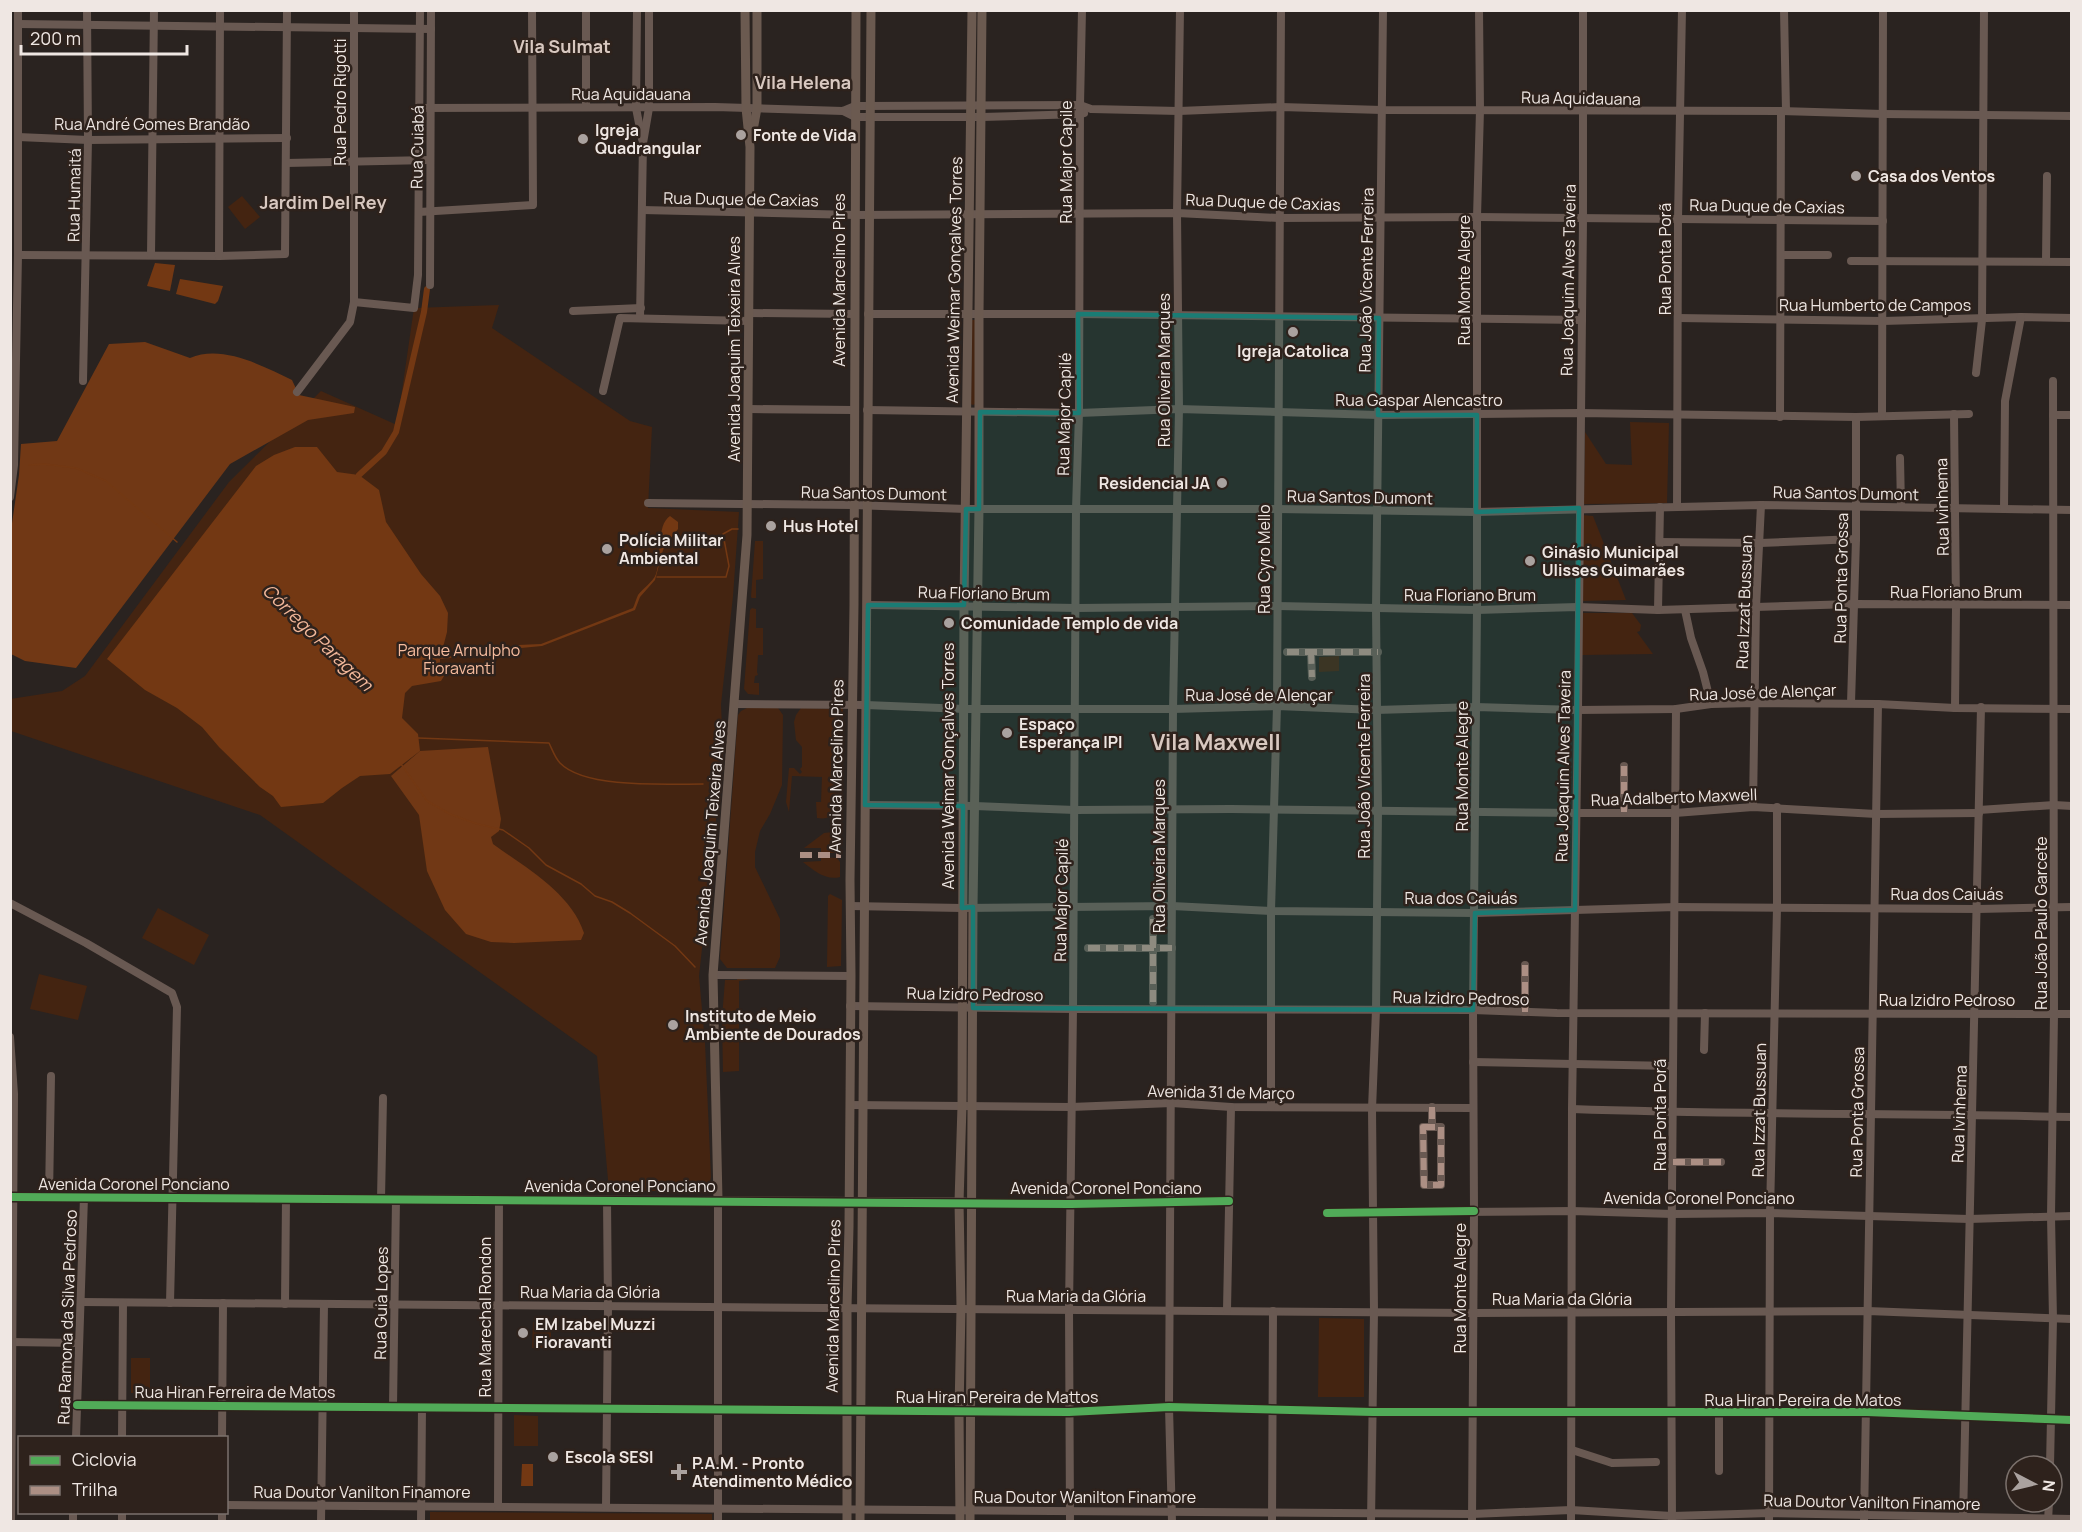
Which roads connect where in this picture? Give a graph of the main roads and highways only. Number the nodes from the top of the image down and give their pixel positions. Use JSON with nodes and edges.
{"nodes":[{"id":1,"x":745,"y":10,"type":"edge"},
{"id":2,"x":757,"y":10,"type":"edge"},
{"id":3,"x":856,"y":10,"type":"edge"},
{"id":4,"x":871,"y":10,"type":"edge"},
{"id":5,"x":972,"y":10,"type":"edge"},
{"id":6,"x":982,"y":10,"type":"edge"},
{"id":7,"x":976,"y":105,"type":"junction"},
{"id":8,"x":750,"y":147,"type":"junction"},
{"id":9,"x":854,"y":314,"type":"junction"},
{"id":10,"x":868,"y":315,"type":"junction"},
{"id":11,"x":853,"y":410,"type":"junction"},
{"id":12,"x":867,"y":410,"type":"junction"},
{"id":13,"x":851,"y":804,"type":"junction"},
{"id":14,"x":865,"y":805,"type":"junction"},
{"id":15,"x":968,"y":1106,"type":"junction"},
{"id":16,"x":12,"y":1197,"type":"edge"},
{"id":17,"x":718,"y":1200,"type":"junction"},
{"id":18,"x":848,"y":1202,"type":"junction"},
{"id":19,"x":862,"y":1202,"type":"junction"},
{"id":20,"x":959,"y":1202,"type":"junction"},
{"id":21,"x":971,"y":1202,"type":"junction"},
{"id":22,"x":965,"y":1510,"type":"junction"},
{"id":23,"x":847,"y":1521,"type":"edge"},
{"id":24,"x":860,"y":1521,"type":"edge"},
{"id":25,"x":960,"y":1521,"type":"edge"},
{"id":26,"x":970,"y":1521,"type":"edge"}],
"edges":[{"from":1,"to":8,"type":"main road","name":"Avenida Joaquim Teixeira Alves"},
{"from":2,"to":8,"type":"main road","name":"Avenida Joaquim Teixeira Alves"},
{"from":3,"to":9,"type":"main road","name":"Avenida Marcelino Pires"},
{"from":4,"to":10,"type":"main road","name":"Avenida Marcelino Pires"},
{"from":5,"to":7,"type":"main road","name":"Avenida Weimar Gonçalves Torres"},
{"from":6,"to":7,"type":"main road","name":"Avenida Weimar Gonçalves Torres"},
{"from":7,"to":15,"type":"main road","name":"Avenida Weimar Gonçalves Torres"},
{"from":7,"to":15,"type":"main road","name":"Avenida Weimar Gonçalves Torres"},
{"from":8,"to":17,"type":"main road","name":"Avenida Joaquim Teixeira Alves"},
{"from":9,"to":10,"type":"main road"},
{"from":9,"to":11,"type":"main road","name":"Avenida Marcelino Pires"},
{"from":10,"to":12,"type":"main road","name":"Avenida Marcelino Pires"},
{"from":11,"to":12,"type":"main road"},
{"from":11,"to":13,"type":"main road","name":"Avenida Marcelino Pires"},
{"from":12,"to":14,"type":"main road","name":"Avenida Marcelino Pires"},
{"from":13,"to":14,"type":"main road"},
{"from":13,"to":18,"type":"main road","name":"Avenida Marcelino Pires"},
{"from":14,"to":19,"type":"main road","name":"Avenida Marcelino Pires"},
{"from":15,"to":20,"type":"main road","name":"Avenida Weimar Gonçalves Torres"},
{"from":15,"to":21,"type":"main road","name":"Avenida Weimar Gonçalves Torres"},
{"from":16,"to":17,"type":"main road","name":"Avenida Coronel Ponciano"},
{"from":17,"to":18,"type":"main road","name":"Avenida Coronel Ponciano"},
{"from":18,"to":19,"type":"main road","name":"Avenida Coronel Ponciano"},
{"from":18,"to":23,"type":"main road","name":"Avenida Marcelino Pires"},
{"from":19,"to":20,"type":"main road","name":"Avenida Coronel Ponciano"},
{"from":19,"to":24,"type":"main road","name":"Avenida Marcelino Pires"},
{"from":20,"to":21,"type":"main road","name":"Avenida Coronel Ponciano"},
{"from":20,"to":22,"type":"main road","name":"Avenida Weimar Gonçalves Torres"},
{"from":21,"to":22,"type":"main road","name":"Avenida Weimar Gonçalves Torres"},
{"from":22,"to":25,"type":"main road","name":"Avenida Weimar Gonçalves Torres"},
{"from":22,"to":26,"type":"main road","name":"Avenida Weimar Gonçalves Torres"}]}
